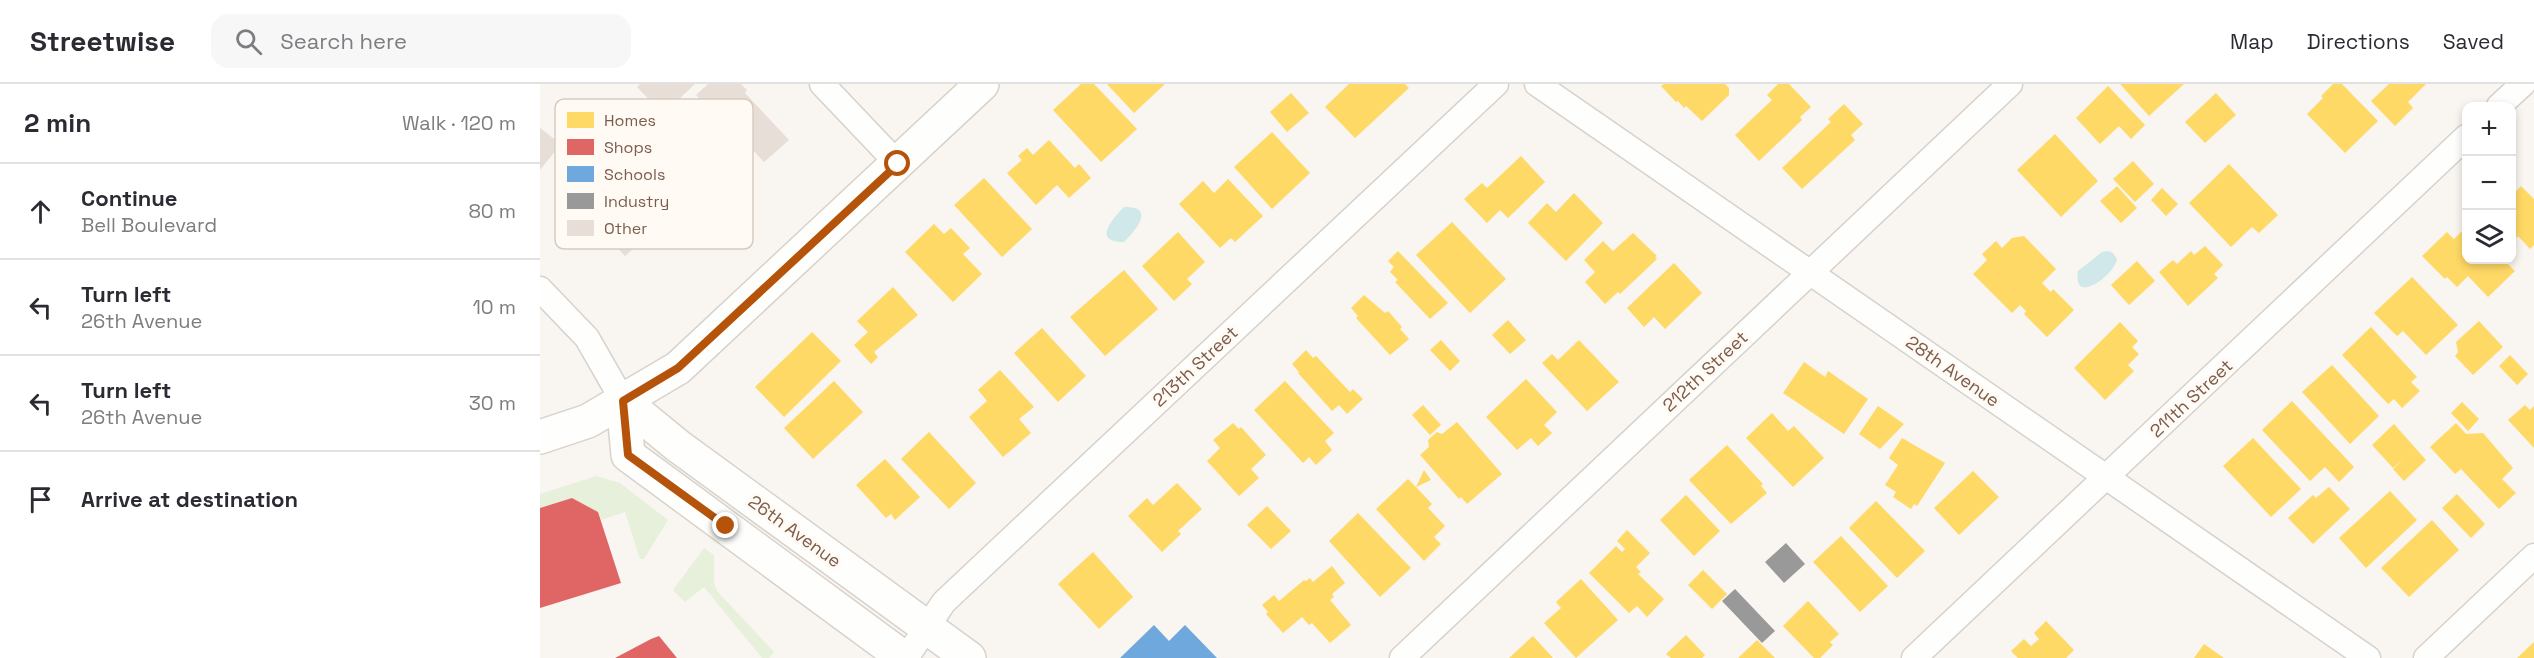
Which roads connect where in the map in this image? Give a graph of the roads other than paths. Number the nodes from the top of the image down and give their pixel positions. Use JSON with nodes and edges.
{"nodes":[{"id":1,"x":822,"y":84,"type":"edge"},
{"id":2,"x":982,"y":84,"type":"edge"},
{"id":3,"x":1496,"y":84,"type":"edge"},
{"id":4,"x":1537,"y":84,"type":"edge"},
{"id":5,"x":2010,"y":84,"type":"edge"},
{"id":6,"x":2523,"y":84,"type":"edge"},
{"id":7,"x":2503,"y":102,"type":"edge"},
{"id":8,"x":2462,"y":141,"type":"edge"},
{"id":9,"x":898,"y":164,"type":"junction"},
{"id":10,"x":1810,"y":272,"type":"junction"},
{"id":11,"x":540,"y":289,"type":"edge"},
{"id":12,"x":623,"y":401,"type":"junction"},
{"id":13,"x":540,"y":437,"type":"edge"},
{"id":14,"x":2107,"y":477,"type":"junction"},
{"id":15,"x":2534,"y":556,"type":"edge"},
{"id":16,"x":927,"y":628,"type":"junction"},
{"id":17,"x":905,"y":658,"type":"edge"},
{"id":18,"x":969,"y":658,"type":"edge"},
{"id":19,"x":1402,"y":658,"type":"edge"},
{"id":20,"x":1914,"y":658,"type":"edge"},
{"id":21,"x":2368,"y":658,"type":"edge"},
{"id":22,"x":2426,"y":658,"type":"edge"}],
"edges":[{"from":1,"to":9,"type":"street"},
{"from":2,"to":9,"type":"street"},
{"from":3,"to":16,"type":"street","name":"213th Street"},
{"from":4,"to":10,"type":"street","name":"28th Avenue"},
{"from":5,"to":10,"type":"street","name":"212th Street"},
{"from":6,"to":7,"type":"street"},
{"from":8,"to":14,"type":"street","name":"211th Street"},
{"from":9,"to":12,"type":"street"},
{"from":10,"to":14,"type":"street","name":"28th Avenue"},
{"from":10,"to":19,"type":"street","name":"212th Street"},
{"from":11,"to":12,"type":"street","name":"26th Avenue"},
{"from":12,"to":13,"type":"street"},
{"from":12,"to":16,"type":"street","name":"26th Avenue"},
{"from":12,"to":17,"type":"street","name":"26th Avenue"},
{"from":14,"to":20,"type":"street","name":"211th Street"},
{"from":14,"to":21,"type":"street","name":"28th Avenue"},
{"from":15,"to":22,"type":"street"},
{"from":16,"to":17,"type":"street","name":"213th Street"},
{"from":16,"to":18,"type":"street","name":"26th Avenue"}]}
